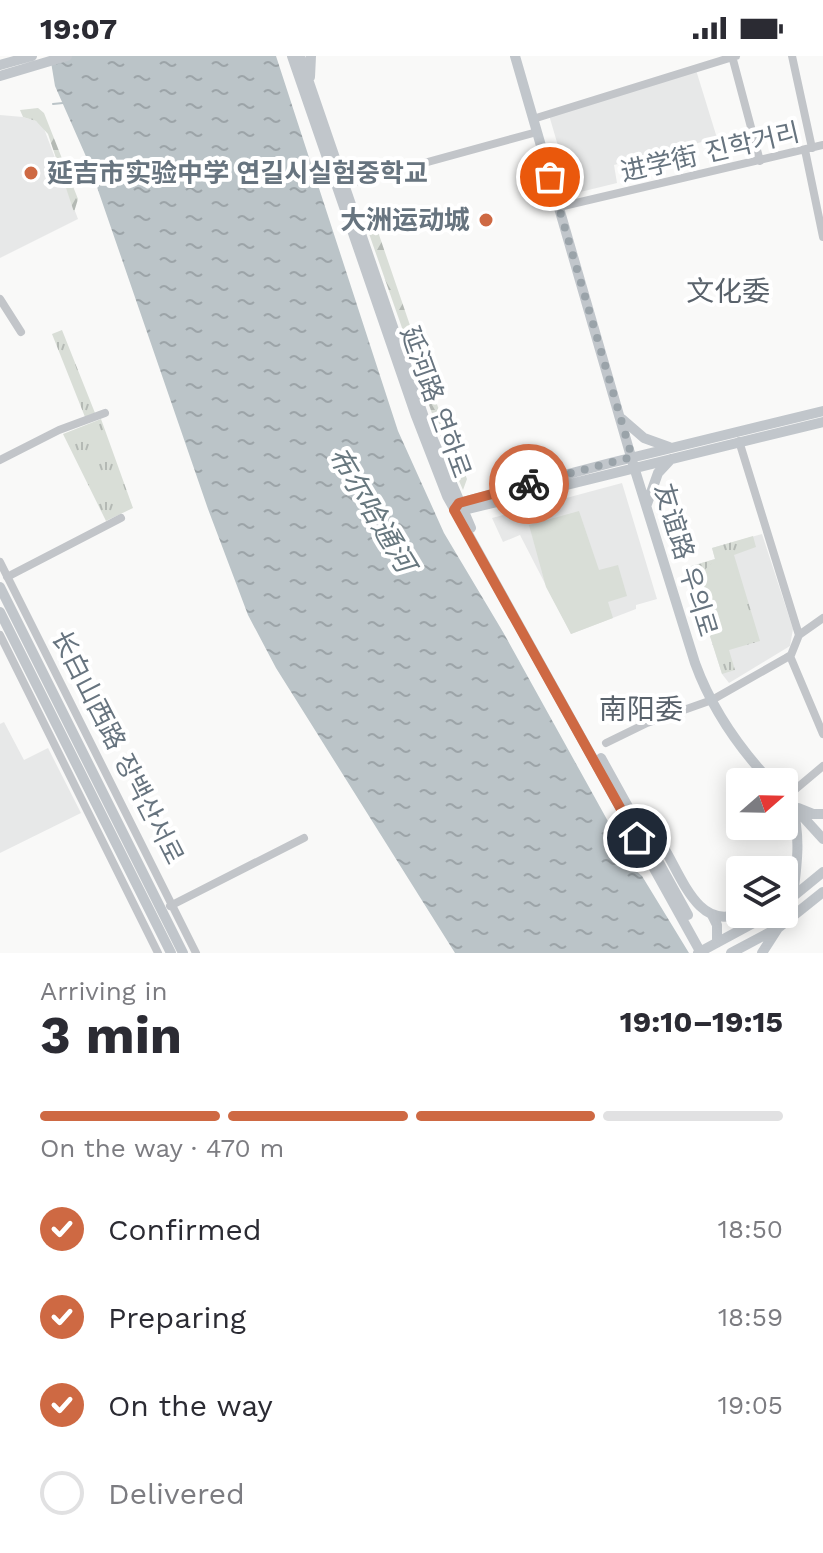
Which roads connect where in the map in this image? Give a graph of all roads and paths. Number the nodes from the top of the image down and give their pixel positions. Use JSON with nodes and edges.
{"nodes":[{"id":1,"x":67,"y":56,"type":"edge"},
{"id":2,"x":292,"y":56,"type":"edge"},
{"id":3,"x":300,"y":56,"type":"edge"},
{"id":4,"x":311,"y":56,"type":"edge"},
{"id":5,"x":515,"y":56,"type":"edge"},
{"id":6,"x":734,"y":56,"type":"edge"},
{"id":7,"x":792,"y":56,"type":"edge"},
{"id":8,"x":29,"y":60,"type":"edge"},
{"id":9,"x":0,"y":65,"type":"edge"},
{"id":10,"x":0,"y":76,"type":"edge"},
{"id":11,"x":309,"y":83,"type":"junction"},
{"id":12,"x":533,"y":119,"type":"junction"},
{"id":13,"x":537,"y":132,"type":"junction"},
{"id":14,"x":823,"y":145,"type":"edge"},
{"id":15,"x":808,"y":149,"type":"junction"},
{"id":16,"x":760,"y":161,"type":"junction"},
{"id":17,"x":344,"y":185,"type":"junction"},
{"id":18,"x":559,"y":207,"type":"junction"},
{"id":19,"x":823,"y":237,"type":"edge"},
{"id":20,"x":0,"y":299,"type":"edge"},
{"id":21,"x":21,"y":332,"type":"dead end"},
{"id":22,"x":823,"y":411,"type":"edge"},
{"id":23,"x":105,"y":413,"type":"dead end"},
{"id":24,"x":620,"y":417,"type":"junction"},
{"id":25,"x":823,"y":422,"type":"edge"},
{"id":26,"x":739,"y":441,"type":"junction"},
{"id":27,"x":671,"y":453,"type":"junction"},
{"id":28,"x":0,"y":460,"type":"edge"},
{"id":29,"x":633,"y":462,"type":"junction"},
{"id":30,"x":646,"y":506,"type":"junction"},
{"id":31,"x":459,"y":508,"type":"junction"},
{"id":32,"x":121,"y":518,"type":"dead end"},
{"id":33,"x":0,"y":562,"type":"edge"},
{"id":34,"x":4,"y":579,"type":"edge"},
{"id":35,"x":0,"y":587,"type":"edge"},
{"id":36,"x":0,"y":612,"type":"edge"},
{"id":37,"x":823,"y":618,"type":"edge"},
{"id":38,"x":0,"y":635,"type":"edge"},
{"id":39,"x":799,"y":635,"type":"junction"},
{"id":40,"x":790,"y":656,"type":"junction"},
{"id":41,"x":712,"y":700,"type":"junction"},
{"id":42,"x":823,"y":734,"type":"edge"},
{"id":43,"x":606,"y":743,"type":"dead end"},
{"id":44,"x":823,"y":766,"type":"edge"},
{"id":45,"x":759,"y":768,"type":"edge"},
{"id":46,"x":798,"y":789,"type":"edge"},
{"id":47,"x":798,"y":805,"type":"edge"},
{"id":48,"x":798,"y":811,"type":"edge"},
{"id":49,"x":823,"y":814,"type":"edge"},
{"id":50,"x":798,"y":826,"type":"edge"},
{"id":51,"x":641,"y":836,"type":"junction"},
{"id":52,"x":304,"y":838,"type":"dead end"},
{"id":53,"x":823,"y":839,"type":"edge"},
{"id":54,"x":798,"y":856,"type":"edge"},
{"id":55,"x":823,"y":872,"type":"edge"},
{"id":56,"x":798,"y":891,"type":"edge"},
{"id":57,"x":823,"y":892,"type":"edge"},
{"id":58,"x":809,"y":904,"type":"junction"},
{"id":59,"x":823,"y":907,"type":"edge"},
{"id":60,"x":167,"y":908,"type":"junction"},
{"id":61,"x":798,"y":913,"type":"edge"},
{"id":62,"x":712,"y":915,"type":"junction"},
{"id":63,"x":726,"y":917,"type":"edge"},
{"id":64,"x":746,"y":928,"type":"edge"},
{"id":65,"x":778,"y":928,"type":"joint"},
{"id":66,"x":713,"y":947,"type":"edge"},
{"id":67,"x":158,"y":953,"type":"edge"},
{"id":68,"x":171,"y":953,"type":"edge"},
{"id":69,"x":183,"y":953,"type":"edge"},
{"id":70,"x":196,"y":953,"type":"edge"},
{"id":71,"x":699,"y":953,"type":"edge"},
{"id":72,"x":731,"y":953,"type":"edge"},
{"id":73,"x":762,"y":953,"type":"edge"}],
"edges":[{"from":1,"to":8,"type":"main road"},
{"from":2,"to":31,"type":"main road","name":"延河路 연하로"},
{"from":3,"to":11,"type":"main road","name":"延河路 연하로"},
{"from":4,"to":11,"type":"main road"},
{"from":5,"to":12,"type":"main road","name":"友谊路 우의로"},
{"from":6,"to":12,"type":"street"},
{"from":6,"to":16,"type":"street"},
{"from":7,"to":15,"type":"street"},
{"from":8,"to":9,"type":"main road"},
{"from":8,"to":10,"type":"main road"},
{"from":11,"to":17,"type":"main road","name":"延河路 연하로"},
{"from":12,"to":13,"type":"main road","name":"友谊路 우의로"},
{"from":13,"to":17,"type":"street"},
{"from":13,"to":18,"type":"main road","name":"友谊路 우의로"},
{"from":14,"to":15,"type":"street","name":"进学街 진학거리"},
{"from":15,"to":16,"type":"street","name":"进学街 진학거리"},
{"from":15,"to":19,"type":"street"},
{"from":16,"to":18,"type":"street","name":"进学街 진학거리"},
{"from":17,"to":31,"type":"main road","name":"延河路 연하로"},
{"from":18,"to":24,"type":"main road","name":"友谊路 우의로"},
{"from":20,"to":21,"type":"street"},
{"from":22,"to":27,"type":"main road"},
{"from":23,"to":28,"type":"street"},
{"from":24,"to":27,"type":"main road"},
{"from":24,"to":29,"type":"main road","name":"友谊路 우의로"},
{"from":25,"to":26,"type":"main road"},
{"from":26,"to":27,"type":"main road"},
{"from":26,"to":39,"type":"street"},
{"from":27,"to":29,"type":"main road"},
{"from":27,"to":30,"type":"main road"},
{"from":29,"to":30,"type":"main road","name":"友谊路 우의로"},
{"from":29,"to":31,"type":"main road"},
{"from":30,"to":41,"type":"main road","name":"友谊路 우의로"},
{"from":31,"to":51,"type":"main road","name":"延河路 연하로"},
{"from":32,"to":34,"type":"street"},
{"from":33,"to":34,"type":"street","name":"长白山西路 장백산서로"},
{"from":34,"to":60,"type":"street","name":"长白山西路 장백산서로"},
{"from":35,"to":60,"type":"main road","name":"长白山西路 장백산서로"},
{"from":36,"to":68,"type":"main road","name":"长白山西路 장백산서로"},
{"from":37,"to":39,"type":"street"},
{"from":38,"to":67,"type":"street","name":"长白山西路 장백산서로"},
{"from":39,"to":40,"type":"street"},
{"from":40,"to":41,"type":"street"},
{"from":40,"to":42,"type":"street"},
{"from":41,"to":43,"type":"street"},
{"from":41,"to":45,"type":"main road","name":"友谊路 우의로"},
{"from":44,"to":46,"type":"street"},
{"from":47,"to":49,"type":"main road"},
{"from":48,"to":53,"type":"main road"},
{"from":50,"to":54,"type":"main road"},
{"from":51,"to":62,"type":"main road"},
{"from":51,"to":66,"type":"main road","name":"延河路 연하로"},
{"from":51,"to":71,"type":"main road","name":"延河路 연하로"},
{"from":52,"to":60,"type":"street"},
{"from":55,"to":56,"type":"main road"},
{"from":57,"to":58,"type":"main road"},
{"from":58,"to":59,"type":"main road"},
{"from":58,"to":61,"type":"main road"},
{"from":60,"to":69,"type":"main road","name":"长白山西路 장백산서로"},
{"from":60,"to":70,"type":"street","name":"长白山西路 장백산서로"},
{"from":62,"to":63,"type":"main road"},
{"from":62,"to":66,"type":"main road"},
{"from":64,"to":66,"type":"main road"},
{"from":65,"to":72,"type":"main road"},
{"from":65,"to":73,"type":"main road"},
{"from":66,"to":71,"type":"main road"}]}
